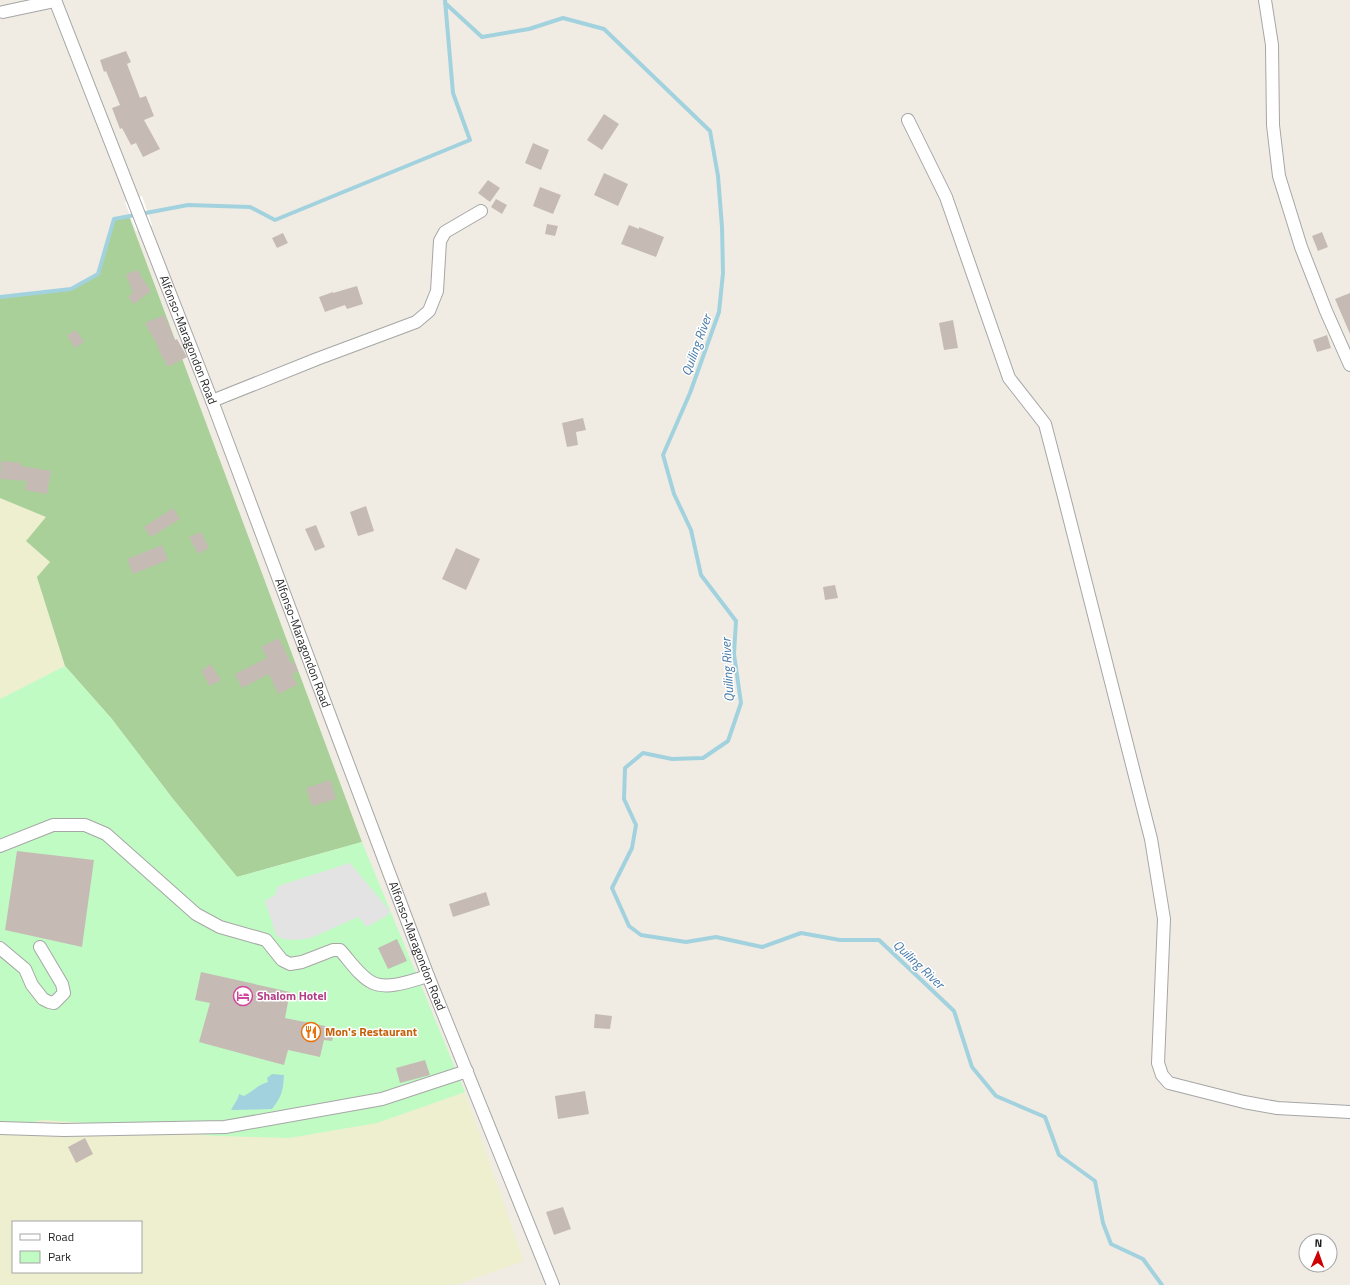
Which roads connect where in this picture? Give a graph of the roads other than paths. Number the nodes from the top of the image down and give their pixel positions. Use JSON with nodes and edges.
{"nodes":[{"id":1,"x":55,"y":0,"type":"edge"},
{"id":2,"x":1265,"y":0,"type":"edge"},
{"id":3,"x":3,"y":12,"type":"dead end"},
{"id":4,"x":908,"y":120,"type":"dead end"},
{"id":5,"x":481,"y":211,"type":"dead end"},
{"id":6,"x":1350,"y":365,"type":"edge"},
{"id":7,"x":212,"y":401,"type":"junction"},
{"id":8,"x":1,"y":847,"type":"edge"},
{"id":9,"x":40,"y":947,"type":"dead end"},
{"id":10,"x":0,"y":948,"type":"edge"},
{"id":11,"x":428,"y":976,"type":"junction"},
{"id":12,"x":467,"y":1071,"type":"junction"},
{"id":13,"x":1350,"y":1112,"type":"edge"},
{"id":14,"x":0,"y":1128,"type":"edge"},
{"id":15,"x":553,"y":1285,"type":"edge"}],
"edges":[{"from":1,"to":3,"type":"street"},
{"from":1,"to":7,"type":"street","name":"Alfonso-Maragondon Road"},
{"from":2,"to":6,"type":"street"},
{"from":4,"to":13,"type":"street"},
{"from":5,"to":7,"type":"street"},
{"from":7,"to":11,"type":"street","name":"Alfonso-Maragondon Road"},
{"from":8,"to":11,"type":"street"},
{"from":9,"to":10,"type":"street"},
{"from":11,"to":12,"type":"street","name":"Alfonso-Maragondon Road"},
{"from":12,"to":14,"type":"street"},
{"from":12,"to":15,"type":"street","name":"Alfonso-Maragondon Road"}]}
